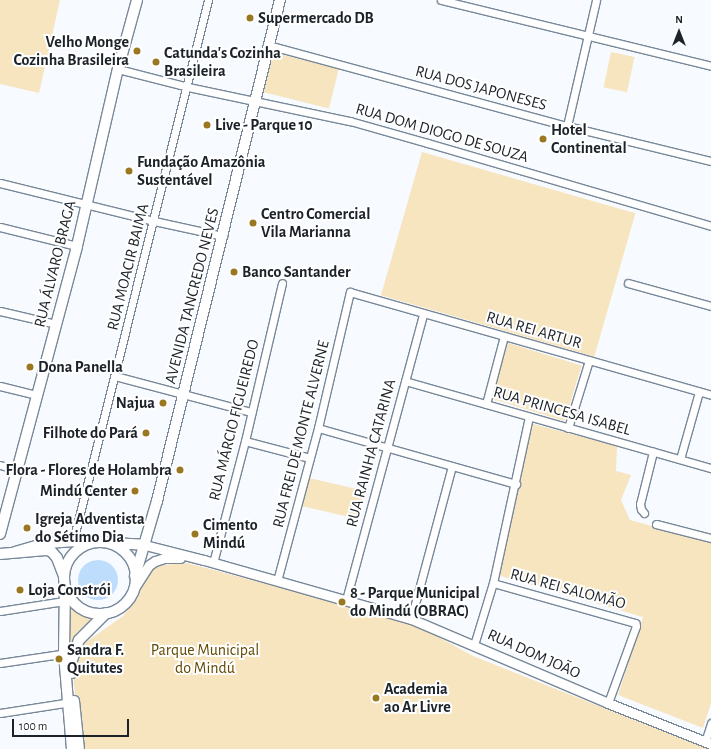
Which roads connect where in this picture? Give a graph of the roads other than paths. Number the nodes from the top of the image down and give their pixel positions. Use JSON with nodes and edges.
{"nodes":[{"id":1,"x":137,"y":0,"type":"edge"},
{"id":2,"x":208,"y":0,"type":"edge"},
{"id":3,"x":280,"y":0,"type":"edge"},
{"id":4,"x":441,"y":0,"type":"edge"},
{"id":5,"x":596,"y":0,"type":"edge"},
{"id":6,"x":588,"y":35,"type":"junction"},
{"id":7,"x":268,"y":45,"type":"junction"},
{"id":8,"x":711,"y":66,"type":"edge"},
{"id":9,"x":118,"y":69,"type":"junction"},
{"id":10,"x":188,"y":86,"type":"junction"},
{"id":11,"x":255,"y":100,"type":"junction"},
{"id":12,"x":567,"y":126,"type":"junction"},
{"id":13,"x":711,"y":161,"type":"edge"},
{"id":14,"x":0,"y":183,"type":"edge"},
{"id":15,"x":86,"y":204,"type":"junction"},
{"id":16,"x":154,"y":221,"type":"junction"},
{"id":17,"x":711,"y":226,"type":"edge"},
{"id":18,"x":0,"y":227,"type":"edge"},
{"id":19,"x":222,"y":236,"type":"junction"},
{"id":20,"x":77,"y":246,"type":"junction"},
{"id":21,"x":282,"y":283,"type":"dead end"},
{"id":22,"x":628,"y":283,"type":"dead end"},
{"id":23,"x":350,"y":292,"type":"joint"},
{"id":24,"x":711,"y":306,"type":"edge"},
{"id":25,"x":0,"y":311,"type":"edge"},
{"id":26,"x":423,"y":314,"type":"junction"},
{"id":27,"x":56,"y":324,"type":"junction"},
{"id":28,"x":504,"y":336,"type":"junction"},
{"id":29,"x":589,"y":360,"type":"junction"},
{"id":30,"x":115,"y":376,"type":"junction"},
{"id":31,"x":405,"y":381,"type":"junction"},
{"id":32,"x":0,"y":386,"type":"edge"},
{"id":33,"x":699,"y":392,"type":"junction"},
{"id":34,"x":183,"y":394,"type":"junction"},
{"id":35,"x":36,"y":395,"type":"junction"},
{"id":36,"x":711,"y":395,"type":"edge"},
{"id":37,"x":486,"y":404,"type":"junction"},
{"id":38,"x":251,"y":412,"type":"junction"},
{"id":39,"x":529,"y":417,"type":"junction"},
{"id":40,"x":318,"y":428,"type":"junction"},
{"id":41,"x":568,"y":428,"type":"junction"},
{"id":42,"x":244,"y":441,"type":"junction"},
{"id":43,"x":387,"y":447,"type":"junction"},
{"id":44,"x":653,"y":452,"type":"junction"},
{"id":45,"x":310,"y":458,"type":"junction"},
{"id":46,"x":680,"y":460,"type":"junction"},
{"id":47,"x":0,"y":466,"type":"edge"},
{"id":48,"x":452,"y":466,"type":"junction"},
{"id":49,"x":711,"y":468,"type":"edge"},
{"id":50,"x":17,"y":470,"type":"junction"},
{"id":51,"x":516,"y":484,"type":"junction"},
{"id":52,"x":644,"y":513,"type":"dead end"},
{"id":53,"x":656,"y":524,"type":"dead end"},
{"id":54,"x":0,"y":534,"type":"edge"},
{"id":55,"x":711,"y":538,"type":"edge"},
{"id":56,"x":74,"y":541,"type":"junction"},
{"id":57,"x":101,"y":543,"type":"junction"},
{"id":58,"x":145,"y":545,"type":"junction"},
{"id":59,"x":15,"y":552,"type":"junction"},
{"id":60,"x":0,"y":554,"type":"edge"},
{"id":61,"x":208,"y":562,"type":"junction"},
{"id":62,"x":64,"y":576,"type":"junction"},
{"id":63,"x":136,"y":576,"type":"junction"},
{"id":64,"x":277,"y":581,"type":"junction"},
{"id":65,"x":493,"y":583,"type":"junction"},
{"id":66,"x":65,"y":587,"type":"junction"},
{"id":67,"x":134,"y":588,"type":"junction"},
{"id":68,"x":346,"y":600,"type":"junction"},
{"id":69,"x":64,"y":601,"type":"junction"},
{"id":70,"x":0,"y":611,"type":"edge"},
{"id":71,"x":106,"y":613,"type":"junction"},
{"id":72,"x":411,"y":619,"type":"junction"},
{"id":73,"x":474,"y":645,"type":"junction"},
{"id":74,"x":69,"y":653,"type":"junction"},
{"id":75,"x":0,"y":663,"type":"edge"},
{"id":76,"x":70,"y":702,"type":"junction"},
{"id":77,"x":608,"y":703,"type":"junction"},
{"id":78,"x":0,"y":713,"type":"edge"},
{"id":79,"x":711,"y":723,"type":"edge"},
{"id":80,"x":708,"y":743,"type":"edge"},
{"id":81,"x":72,"y":749,"type":"edge"},
{"id":82,"x":79,"y":749,"type":"edge"}],
"edges":[{"from":1,"to":9,"type":"main road","name":"RUA ÁLVARO BRAGA"},
{"from":2,"to":10,"type":"street","name":"RUA MOACIR BAIMA"},
{"from":3,"to":7,"type":"main road","name":"AVENIDA TANCREDO NEVES"},
{"from":4,"to":6,"type":"street"},
{"from":5,"to":6,"type":"street"},
{"from":6,"to":8,"type":"street"},
{"from":6,"to":12,"type":"street"},
{"from":7,"to":11,"type":"main road","name":"AVENIDA TANCREDO NEVES"},
{"from":7,"to":12,"type":"street","name":"RUA DOS JAPONESES"},
{"from":9,"to":10,"type":"street","name":"RUA DOM DIOGO DE SOUZA"},
{"from":9,"to":15,"type":"main road","name":"RUA ÁLVARO BRAGA"},
{"from":10,"to":11,"type":"street","name":"RUA DOM DIOGO DE SOUZA"},
{"from":10,"to":16,"type":"street","name":"RUA MOACIR BAIMA"},
{"from":11,"to":17,"type":"street","name":"RUA DOM DIOGO DE SOUZA"},
{"from":11,"to":19,"type":"main road","name":"AVENIDA TANCREDO NEVES"},
{"from":12,"to":13,"type":"street","name":"RUA DOS JAPONESES"},
{"from":14,"to":15,"type":"street"},
{"from":15,"to":16,"type":"street"},
{"from":15,"to":20,"type":"main road","name":"RUA ÁLVARO BRAGA"},
{"from":16,"to":19,"type":"street"},
{"from":16,"to":30,"type":"street","name":"RUA MOACIR BAIMA"},
{"from":18,"to":20,"type":"street"},
{"from":19,"to":34,"type":"main road","name":"AVENIDA TANCREDO NEVES"},
{"from":20,"to":27,"type":"main road","name":"RUA ÁLVARO BRAGA"},
{"from":21,"to":38,"type":"street","name":"RUA MÁRCIO FIGUEIREDO"},
{"from":22,"to":24,"type":"street"},
{"from":23,"to":26,"type":"street","name":"RUA REI ARTUR"},
{"from":23,"to":40,"type":"street","name":"RUA FREI DE MONTE ALVERNE"},
{"from":25,"to":27,"type":"street"},
{"from":26,"to":28,"type":"street","name":"RUA REI ARTUR"},
{"from":26,"to":31,"type":"street","name":"RUA RAINHA CATARINA"},
{"from":27,"to":35,"type":"main road","name":"RUA ÁLVARO BRAGA"},
{"from":28,"to":29,"type":"street","name":"RUA REI ARTUR"},
{"from":28,"to":37,"type":"street"},
{"from":29,"to":33,"type":"street","name":"RUA REI ARTUR"},
{"from":29,"to":41,"type":"street"},
{"from":30,"to":34,"type":"street"},
{"from":30,"to":56,"type":"street","name":"RUA MOACIR BAIMA"},
{"from":31,"to":37,"type":"street","name":"RUA PRINCESA ISABEL"},
{"from":31,"to":43,"type":"street","name":"RUA RAINHA CATARINA"},
{"from":32,"to":35,"type":"street"},
{"from":33,"to":36,"type":"street","name":"RUA REI ARTUR"},
{"from":33,"to":46,"type":"street"},
{"from":34,"to":38,"type":"street"},
{"from":34,"to":58,"type":"main road","name":"AVENIDA TANCREDO NEVES"},
{"from":35,"to":50,"type":"main road","name":"RUA ÁLVARO BRAGA"},
{"from":37,"to":39,"type":"street","name":"RUA PRINCESA ISABEL"},
{"from":38,"to":42,"type":"street","name":"RUA MÁRCIO FIGUEIREDO"},
{"from":39,"to":41,"type":"street","name":"RUA PRINCESA ISABEL"},
{"from":39,"to":51,"type":"street"},
{"from":40,"to":43,"type":"street"},
{"from":40,"to":45,"type":"street","name":"RUA FREI DE MONTE ALVERNE"},
{"from":41,"to":44,"type":"street","name":"RUA PRINCESA ISABEL"},
{"from":42,"to":45,"type":"street"},
{"from":42,"to":61,"type":"street","name":"RUA MÁRCIO FIGUEIREDO"},
{"from":43,"to":48,"type":"street"},
{"from":43,"to":68,"type":"street","name":"RUA RAINHA CATARINA"},
{"from":44,"to":46,"type":"street","name":"RUA PRINCESA ISABEL"},
{"from":44,"to":52,"type":"street"},
{"from":45,"to":64,"type":"street","name":"RUA FREI DE MONTE ALVERNE"},
{"from":46,"to":49,"type":"street","name":"RUA PRINCESA ISABEL"},
{"from":47,"to":50,"type":"street"},
{"from":48,"to":51,"type":"street"},
{"from":48,"to":72,"type":"street"},
{"from":50,"to":54,"type":"main road","name":"RUA ÁLVARO BRAGA"},
{"from":51,"to":65,"type":"street"},
{"from":53,"to":55,"type":"street"},
{"from":56,"to":57,"type":"main road","name":"RUA DOM JOÃO"},
{"from":56,"to":59,"type":"main road","name":"RUA DOM JOÃO"},
{"from":57,"to":58,"type":"main road","name":"RUA DOM JOÃO"},
{"from":57,"to":62,"type":"main road"},
{"from":57,"to":63,"type":"main road"},
{"from":58,"to":61,"type":"street","name":"RUA DOM JOÃO"},
{"from":58,"to":63,"type":"main road","name":"AVENIDA TANCREDO NEVES"},
{"from":59,"to":60,"type":"main road"},
{"from":59,"to":62,"type":"main road"},
{"from":61,"to":64,"type":"street","name":"RUA DOM JOÃO"},
{"from":61,"to":67,"type":"street","name":"RUA DOM JOÃO"},
{"from":62,"to":66,"type":"main road"},
{"from":63,"to":67,"type":"main road"},
{"from":64,"to":68,"type":"street","name":"RUA DOM JOÃO"},
{"from":65,"to":73,"type":"street"},
{"from":65,"to":77,"type":"street","name":"RUA REI SALOMÃO"},
{"from":66,"to":69,"type":"main road"},
{"from":66,"to":71,"type":"main road"},
{"from":67,"to":71,"type":"main road"},
{"from":68,"to":72,"type":"street","name":"RUA DOM JOÃO"},
{"from":69,"to":70,"type":"street"},
{"from":69,"to":74,"type":"main road"},
{"from":71,"to":74,"type":"main road"},
{"from":72,"to":73,"type":"street","name":"RUA DOM JOÃO"},
{"from":73,"to":77,"type":"street","name":"RUA DOM JOÃO"},
{"from":74,"to":75,"type":"street"},
{"from":74,"to":76,"type":"main road"},
{"from":76,"to":78,"type":"street"},
{"from":76,"to":81,"type":"main road"},
{"from":76,"to":82,"type":"main road"},
{"from":77,"to":80,"type":"street","name":"RUA DOM JOÃO"},
{"from":79,"to":80,"type":"street"}]}
